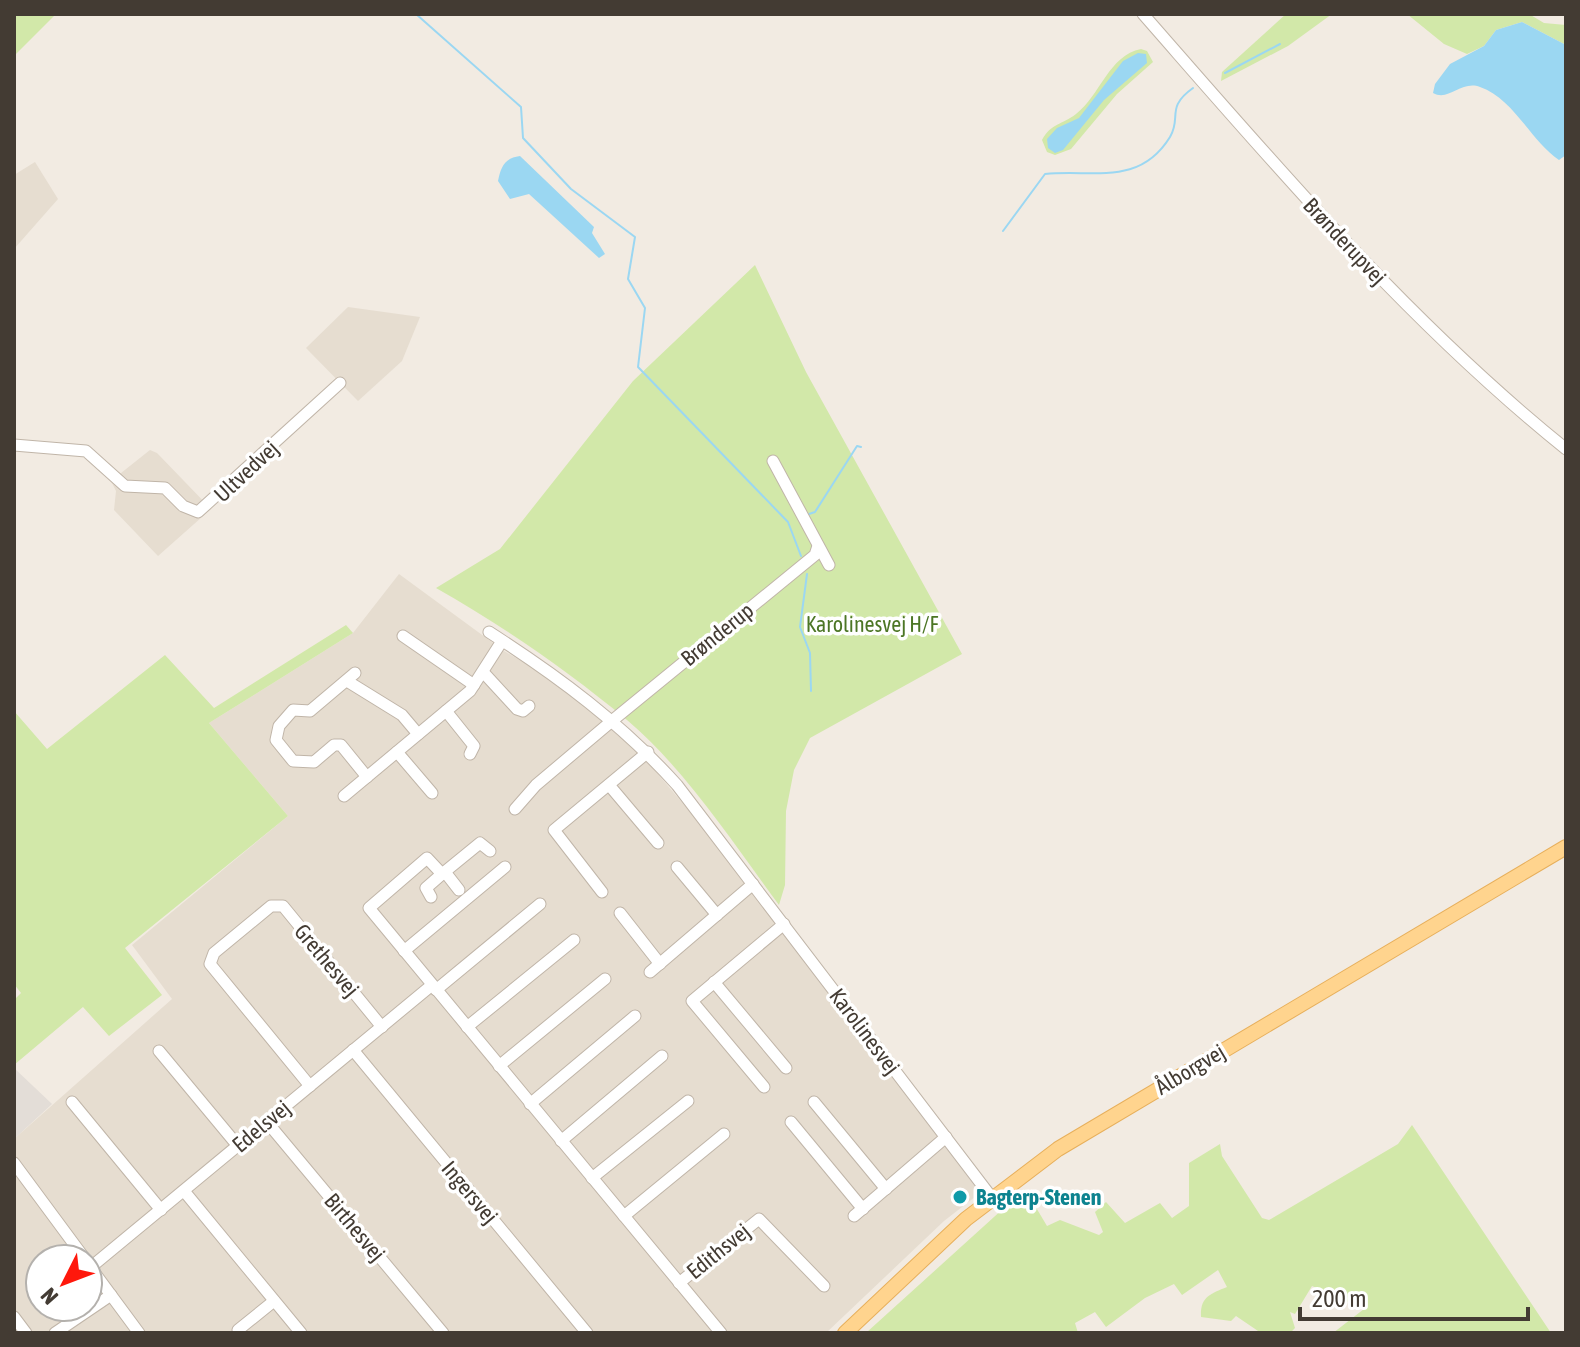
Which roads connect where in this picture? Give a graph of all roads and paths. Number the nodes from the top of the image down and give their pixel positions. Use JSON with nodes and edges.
{"nodes":[{"id":1,"x":1143,"y":14,"type":"edge"},
{"id":2,"x":340,"y":383,"type":"dead end"},
{"id":3,"x":14,"y":445,"type":"edge"},
{"id":4,"x":1566,"y":449,"type":"edge"},
{"id":5,"x":773,"y":461,"type":"dead end"},
{"id":6,"x":818,"y":546,"type":"junction"},
{"id":7,"x":829,"y":565,"type":"dead end"},
{"id":8,"x":489,"y":632,"type":"dead end"},
{"id":9,"x":403,"y":636,"type":"dead end"},
{"id":10,"x":502,"y":641,"type":"junction"},
{"id":11,"x":483,"y":672,"type":"junction"},
{"id":12,"x":474,"y":685,"type":"junction"},
{"id":13,"x":529,"y":706,"type":"dead end"},
{"id":14,"x":446,"y":711,"type":"junction"},
{"id":15,"x":613,"y":720,"type":"junction"},
{"id":16,"x":418,"y":734,"type":"junction"},
{"id":17,"x":397,"y":752,"type":"junction"},
{"id":18,"x":648,"y":752,"type":"junction"},
{"id":19,"x":470,"y":754,"type":"dead end"},
{"id":20,"x":367,"y":777,"type":"junction"},
{"id":21,"x":609,"y":785,"type":"junction"},
{"id":22,"x":432,"y":793,"type":"dead end"},
{"id":23,"x":344,"y":796,"type":"dead end"},
{"id":24,"x":515,"y":809,"type":"dead end"},
{"id":25,"x":658,"y":843,"type":"dead end"},
{"id":26,"x":1566,"y":847,"type":"edge"},
{"id":27,"x":490,"y":851,"type":"dead end"},
{"id":28,"x":505,"y":867,"type":"dead end"},
{"id":29,"x":677,"y":867,"type":"dead end"},
{"id":30,"x":443,"y":873,"type":"junction"},
{"id":31,"x":753,"y":884,"type":"junction"},
{"id":32,"x":459,"y":890,"type":"dead end"},
{"id":33,"x":602,"y":892,"type":"dead end"},
{"id":34,"x":431,"y":897,"type":"dead end"},
{"id":35,"x":540,"y":904,"type":"dead end"},
{"id":36,"x":620,"y":913,"type":"dead end"},
{"id":37,"x":717,"y":915,"type":"junction"},
{"id":38,"x":784,"y":924,"type":"junction"},
{"id":39,"x":574,"y":940,"type":"dead end"},
{"id":40,"x":404,"y":951,"type":"junction"},
{"id":41,"x":660,"y":964,"type":"junction"},
{"id":42,"x":650,"y":972,"type":"dead end"},
{"id":43,"x":605,"y":979,"type":"dead end"},
{"id":44,"x":714,"y":982,"type":"junction"},
{"id":45,"x":434,"y":987,"type":"junction"},
{"id":46,"x":635,"y":1016,"type":"dead end"},
{"id":47,"x":382,"y":1027,"type":"junction"},
{"id":48,"x":467,"y":1027,"type":"junction"},
{"id":49,"x":353,"y":1050,"type":"junction"},
{"id":50,"x":159,"y":1051,"type":"dead end"},
{"id":51,"x":662,"y":1056,"type":"dead end"},
{"id":52,"x":499,"y":1066,"type":"junction"},
{"id":53,"x":786,"y":1068,"type":"dead end"},
{"id":54,"x":310,"y":1086,"type":"junction"},
{"id":55,"x":764,"y":1087,"type":"dead end"},
{"id":56,"x":688,"y":1101,"type":"dead end"},
{"id":57,"x":72,"y":1102,"type":"dead end"},
{"id":58,"x":814,"y":1102,"type":"dead end"},
{"id":59,"x":530,"y":1104,"type":"junction"},
{"id":60,"x":267,"y":1122,"type":"junction"},
{"id":61,"x":791,"y":1122,"type":"dead end"},
{"id":62,"x":724,"y":1134,"type":"dead end"},
{"id":63,"x":946,"y":1137,"type":"junction"},
{"id":64,"x":561,"y":1141,"type":"junction"},
{"id":65,"x":238,"y":1146,"type":"junction"},
{"id":66,"x":14,"y":1163,"type":"edge"},
{"id":67,"x":592,"y":1178,"type":"junction"},
{"id":68,"x":886,"y":1189,"type":"junction"},
{"id":69,"x":184,"y":1191,"type":"junction"},
{"id":70,"x":992,"y":1198,"type":"junction"},
{"id":71,"x":161,"y":1210,"type":"junction"},
{"id":72,"x":624,"y":1216,"type":"junction"},
{"id":73,"x":73,"y":1243,"type":"edge"},
{"id":74,"x":104,"y":1251,"type":"edge"},
{"id":75,"x":679,"y":1283,"type":"junction"},
{"id":76,"x":104,"y":1285,"type":"edge"},
{"id":77,"x":824,"y":1286,"type":"dead end"},
{"id":78,"x":111,"y":1295,"type":"junction"},
{"id":79,"x":274,"y":1301,"type":"junction"},
{"id":80,"x":14,"y":1317,"type":"edge"},
{"id":81,"x":238,"y":1330,"type":"dead end"},
{"id":82,"x":26,"y":1333,"type":"edge"},
{"id":83,"x":55,"y":1333,"type":"edge"},
{"id":84,"x":139,"y":1333,"type":"edge"},
{"id":85,"x":301,"y":1333,"type":"edge"},
{"id":86,"x":443,"y":1333,"type":"edge"},
{"id":87,"x":587,"y":1333,"type":"edge"},
{"id":88,"x":721,"y":1333,"type":"edge"},
{"id":89,"x":845,"y":1333,"type":"edge"}],
"edges":[{"from":1,"to":4,"type":"street","name":"Brønderupvej"},
{"from":2,"to":3,"type":"street","name":"Ultvedvej"},
{"from":5,"to":6,"type":"street"},
{"from":6,"to":7,"type":"street"},
{"from":6,"to":15,"type":"street","name":"Brønderup"},
{"from":8,"to":10,"type":"street","name":"Karolinesvej"},
{"from":9,"to":12,"type":"street"},
{"from":10,"to":11,"type":"street"},
{"from":10,"to":15,"type":"street","name":"Karolinesvej"},
{"from":11,"to":12,"type":"street"},
{"from":11,"to":13,"type":"street"},
{"from":12,"to":14,"type":"street"},
{"from":14,"to":16,"type":"street"},
{"from":14,"to":19,"type":"street"},
{"from":15,"to":18,"type":"street","name":"Karolinesvej"},
{"from":15,"to":24,"type":"street"},
{"from":16,"to":17,"type":"street"},
{"from":16,"to":20,"type":"street"},
{"from":17,"to":20,"type":"street"},
{"from":17,"to":22,"type":"street"},
{"from":18,"to":21,"type":"street"},
{"from":18,"to":31,"type":"street","name":"Karolinesvej"},
{"from":20,"to":23,"type":"street"},
{"from":21,"to":25,"type":"street"},
{"from":21,"to":33,"type":"street"},
{"from":26,"to":70,"type":"main road","name":"Ålborgvej"},
{"from":27,"to":30,"type":"street"},
{"from":28,"to":40,"type":"street"},
{"from":29,"to":37,"type":"street"},
{"from":30,"to":32,"type":"street"},
{"from":30,"to":34,"type":"street"},
{"from":30,"to":40,"type":"street"},
{"from":31,"to":37,"type":"street"},
{"from":31,"to":38,"type":"street","name":"Karolinesvej"},
{"from":35,"to":45,"type":"street","name":"Edelsvej"},
{"from":36,"to":41,"type":"street"},
{"from":37,"to":41,"type":"street"},
{"from":38,"to":44,"type":"street"},
{"from":38,"to":63,"type":"street","name":"Karolinesvej"},
{"from":39,"to":48,"type":"street"},
{"from":40,"to":45,"type":"street"},
{"from":41,"to":42,"type":"street"},
{"from":43,"to":52,"type":"street"},
{"from":44,"to":53,"type":"street"},
{"from":44,"to":55,"type":"street"},
{"from":45,"to":47,"type":"street","name":"Edelsvej"},
{"from":45,"to":48,"type":"street"},
{"from":46,"to":59,"type":"street"},
{"from":47,"to":49,"type":"street","name":"Edelsvej"},
{"from":47,"to":54,"type":"street","name":"Grethesvej"},
{"from":48,"to":52,"type":"street"},
{"from":49,"to":54,"type":"street","name":"Edelsvej"},
{"from":49,"to":87,"type":"street","name":"Ingersvej"},
{"from":50,"to":65,"type":"street"},
{"from":51,"to":64,"type":"street"},
{"from":52,"to":59,"type":"street"},
{"from":54,"to":60,"type":"street","name":"Edelsvej"},
{"from":56,"to":67,"type":"street"},
{"from":57,"to":71,"type":"street"},
{"from":58,"to":68,"type":"street"},
{"from":59,"to":64,"type":"street"},
{"from":60,"to":65,"type":"street","name":"Edelsvej"},
{"from":60,"to":86,"type":"street","name":"Birthesvej"},
{"from":61,"to":68,"type":"street"},
{"from":62,"to":72,"type":"street"},
{"from":63,"to":68,"type":"street"},
{"from":63,"to":70,"type":"street","name":"Karolinesvej"},
{"from":64,"to":67,"type":"street"},
{"from":65,"to":69,"type":"street","name":"Edelsvej"},
{"from":66,"to":73,"type":"street"},
{"from":67,"to":72,"type":"street"},
{"from":69,"to":71,"type":"street","name":"Edelsvej"},
{"from":69,"to":79,"type":"street"},
{"from":70,"to":89,"type":"main road","name":"Ålborgvej"},
{"from":71,"to":74,"type":"street","name":"Edelsvej"},
{"from":72,"to":75,"type":"street"},
{"from":75,"to":77,"type":"street","name":"Edithsvej"},
{"from":75,"to":88,"type":"street"},
{"from":76,"to":78,"type":"street"},
{"from":78,"to":83,"type":"street"},
{"from":78,"to":84,"type":"street"},
{"from":79,"to":81,"type":"street"},
{"from":79,"to":85,"type":"street"},
{"from":80,"to":82,"type":"street"}]}
